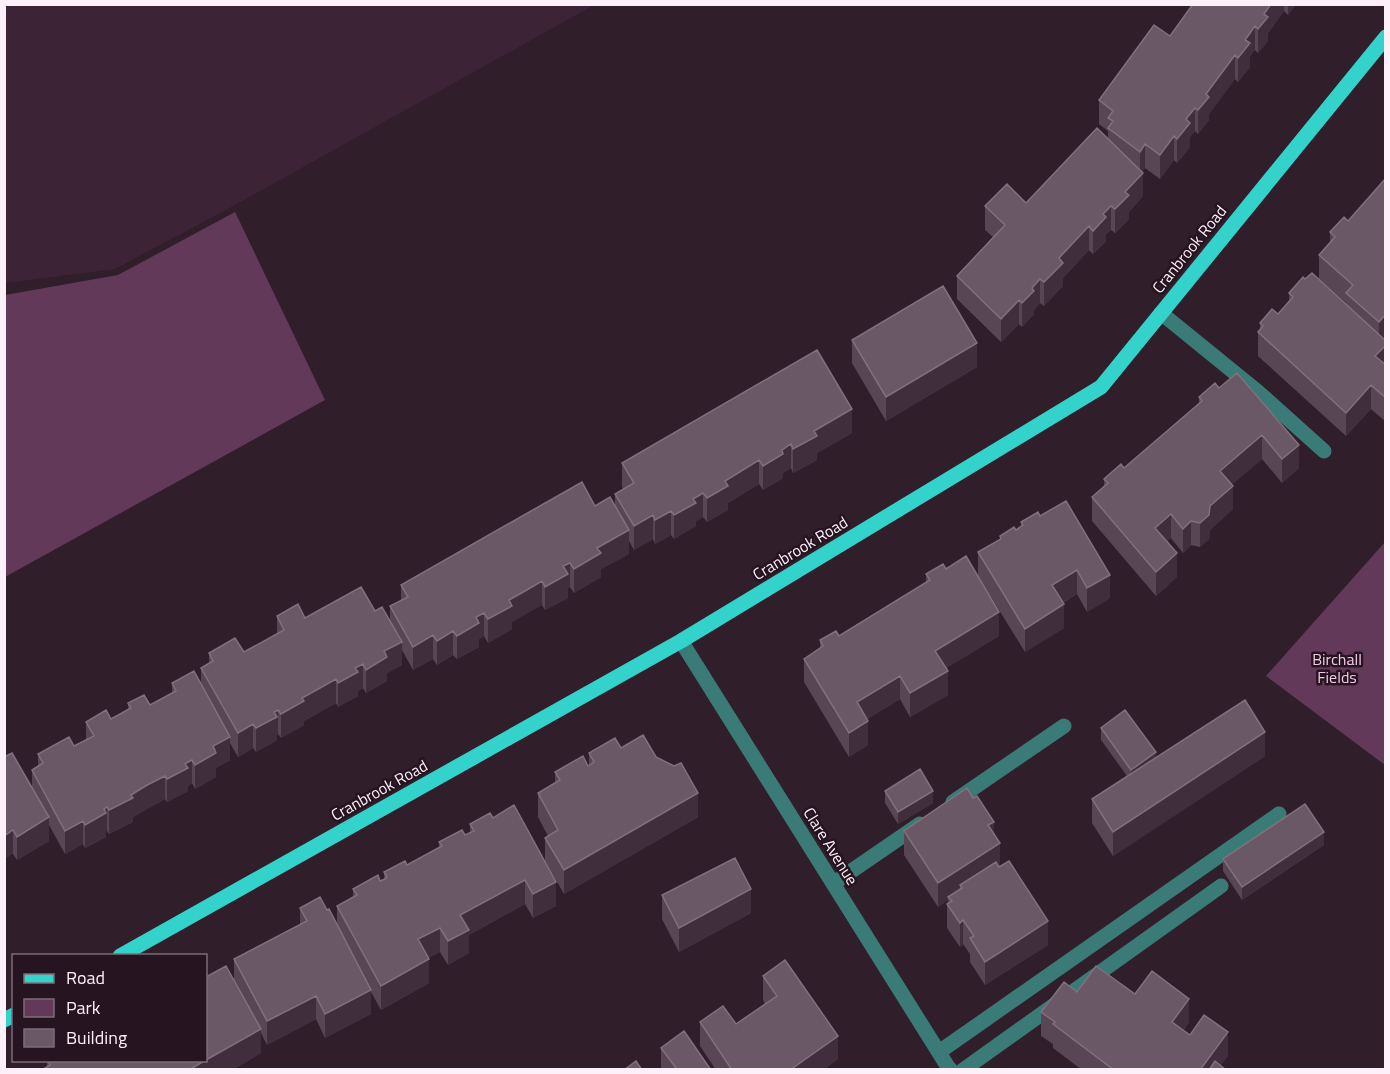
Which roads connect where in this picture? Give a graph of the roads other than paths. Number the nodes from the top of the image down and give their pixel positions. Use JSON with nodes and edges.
{"nodes":[{"id":1,"x":1386,"y":37,"type":"edge"},
{"id":2,"x":1161,"y":313,"type":"junction"},
{"id":3,"x":1324,"y":451,"type":"dead end"},
{"id":4,"x":681,"y":641,"type":"junction"},
{"id":5,"x":1064,"y":726,"type":"dead end"},
{"id":6,"x":1279,"y":814,"type":"dead end"},
{"id":7,"x":834,"y":883,"type":"junction"},
{"id":8,"x":1221,"y":885,"type":"dead end"},
{"id":9,"x":124,"y":954,"type":"edge"},
{"id":10,"x":939,"y":1052,"type":"junction"},
{"id":11,"x":948,"y":1069,"type":"edge"},
{"id":12,"x":963,"y":1070,"type":"edge"}],
"edges":[{"from":1,"to":2,"type":"main road","name":"Cranbrook Road"},
{"from":2,"to":3,"type":"street"},
{"from":2,"to":4,"type":"main road","name":"Cranbrook Road"},
{"from":4,"to":7,"type":"street","name":"Clare Avenue"},
{"from":4,"to":9,"type":"main road","name":"Cranbrook Road"},
{"from":5,"to":7,"type":"street"},
{"from":6,"to":10,"type":"street"},
{"from":7,"to":10,"type":"street","name":"Clare Avenue"},
{"from":8,"to":12,"type":"street"},
{"from":10,"to":11,"type":"street","name":"Clare Avenue"}]}
